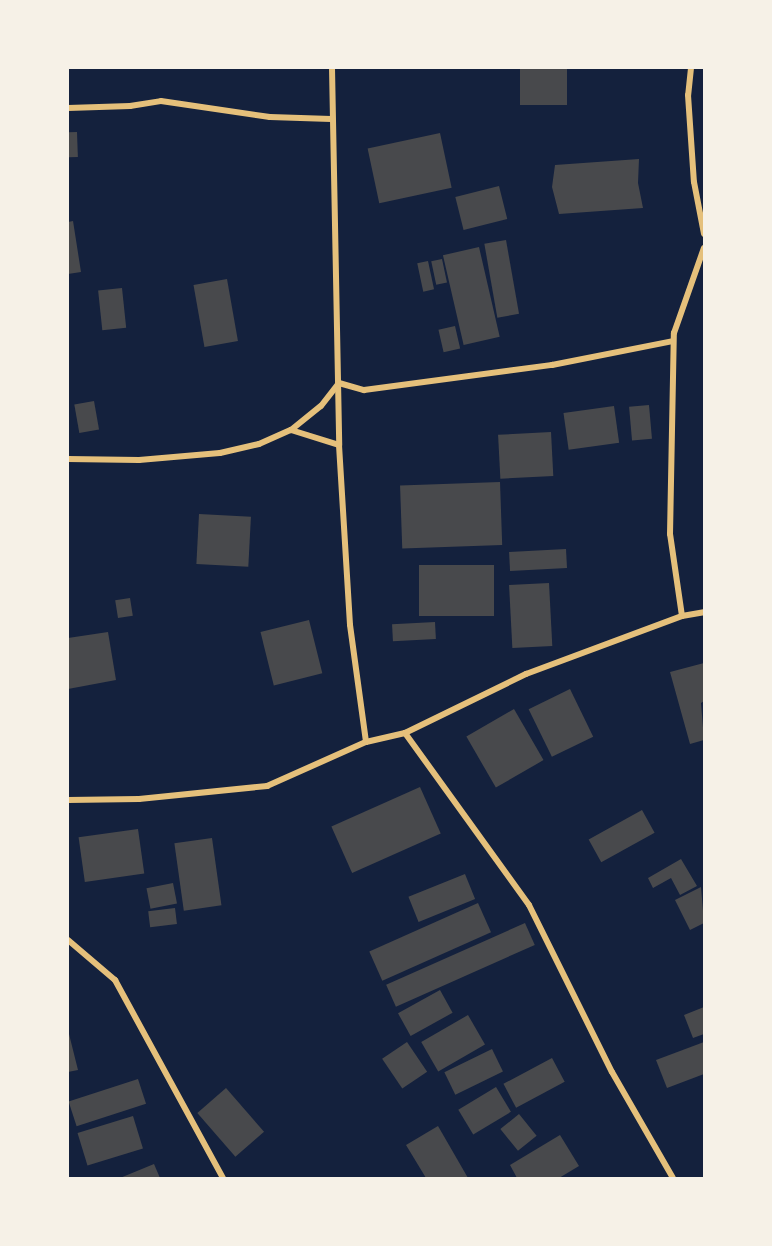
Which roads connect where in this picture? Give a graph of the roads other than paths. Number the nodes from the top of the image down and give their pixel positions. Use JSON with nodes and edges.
{"nodes":[{"id":1,"x":332,"y":68,"type":"edge"},
{"id":2,"x":691,"y":68,"type":"edge"},
{"id":3,"x":68,"y":108,"type":"edge"},
{"id":4,"x":331,"y":119,"type":"junction"},
{"id":5,"x":705,"y":234,"type":"edge"},
{"id":6,"x":705,"y":248,"type":"edge"},
{"id":7,"x":673,"y":341,"type":"junction"},
{"id":8,"x":339,"y":383,"type":"junction"},
{"id":9,"x":291,"y":429,"type":"junction"},
{"id":10,"x":339,"y":445,"type":"junction"},
{"id":11,"x":68,"y":459,"type":"edge"},
{"id":12,"x":705,"y":612,"type":"edge"},
{"id":13,"x":682,"y":616,"type":"junction"},
{"id":14,"x":405,"y":733,"type":"junction"},
{"id":15,"x":366,"y":742,"type":"junction"},
{"id":16,"x":68,"y":800,"type":"edge"},
{"id":17,"x":68,"y":940,"type":"edge"},
{"id":18,"x":223,"y":1179,"type":"edge"},
{"id":19,"x":673,"y":1179,"type":"edge"}],
"edges":[{"from":1,"to":4,"type":"street"},
{"from":2,"to":5,"type":"street"},
{"from":3,"to":4,"type":"street"},
{"from":4,"to":8,"type":"street"},
{"from":6,"to":7,"type":"street"},
{"from":7,"to":8,"type":"street"},
{"from":7,"to":13,"type":"street"},
{"from":8,"to":9,"type":"street"},
{"from":8,"to":10,"type":"street"},
{"from":9,"to":10,"type":"street"},
{"from":9,"to":11,"type":"street"},
{"from":10,"to":15,"type":"street"},
{"from":12,"to":13,"type":"street"},
{"from":13,"to":14,"type":"street"},
{"from":14,"to":15,"type":"street"},
{"from":14,"to":19,"type":"street"},
{"from":15,"to":16,"type":"street"},
{"from":17,"to":18,"type":"street"}]}
